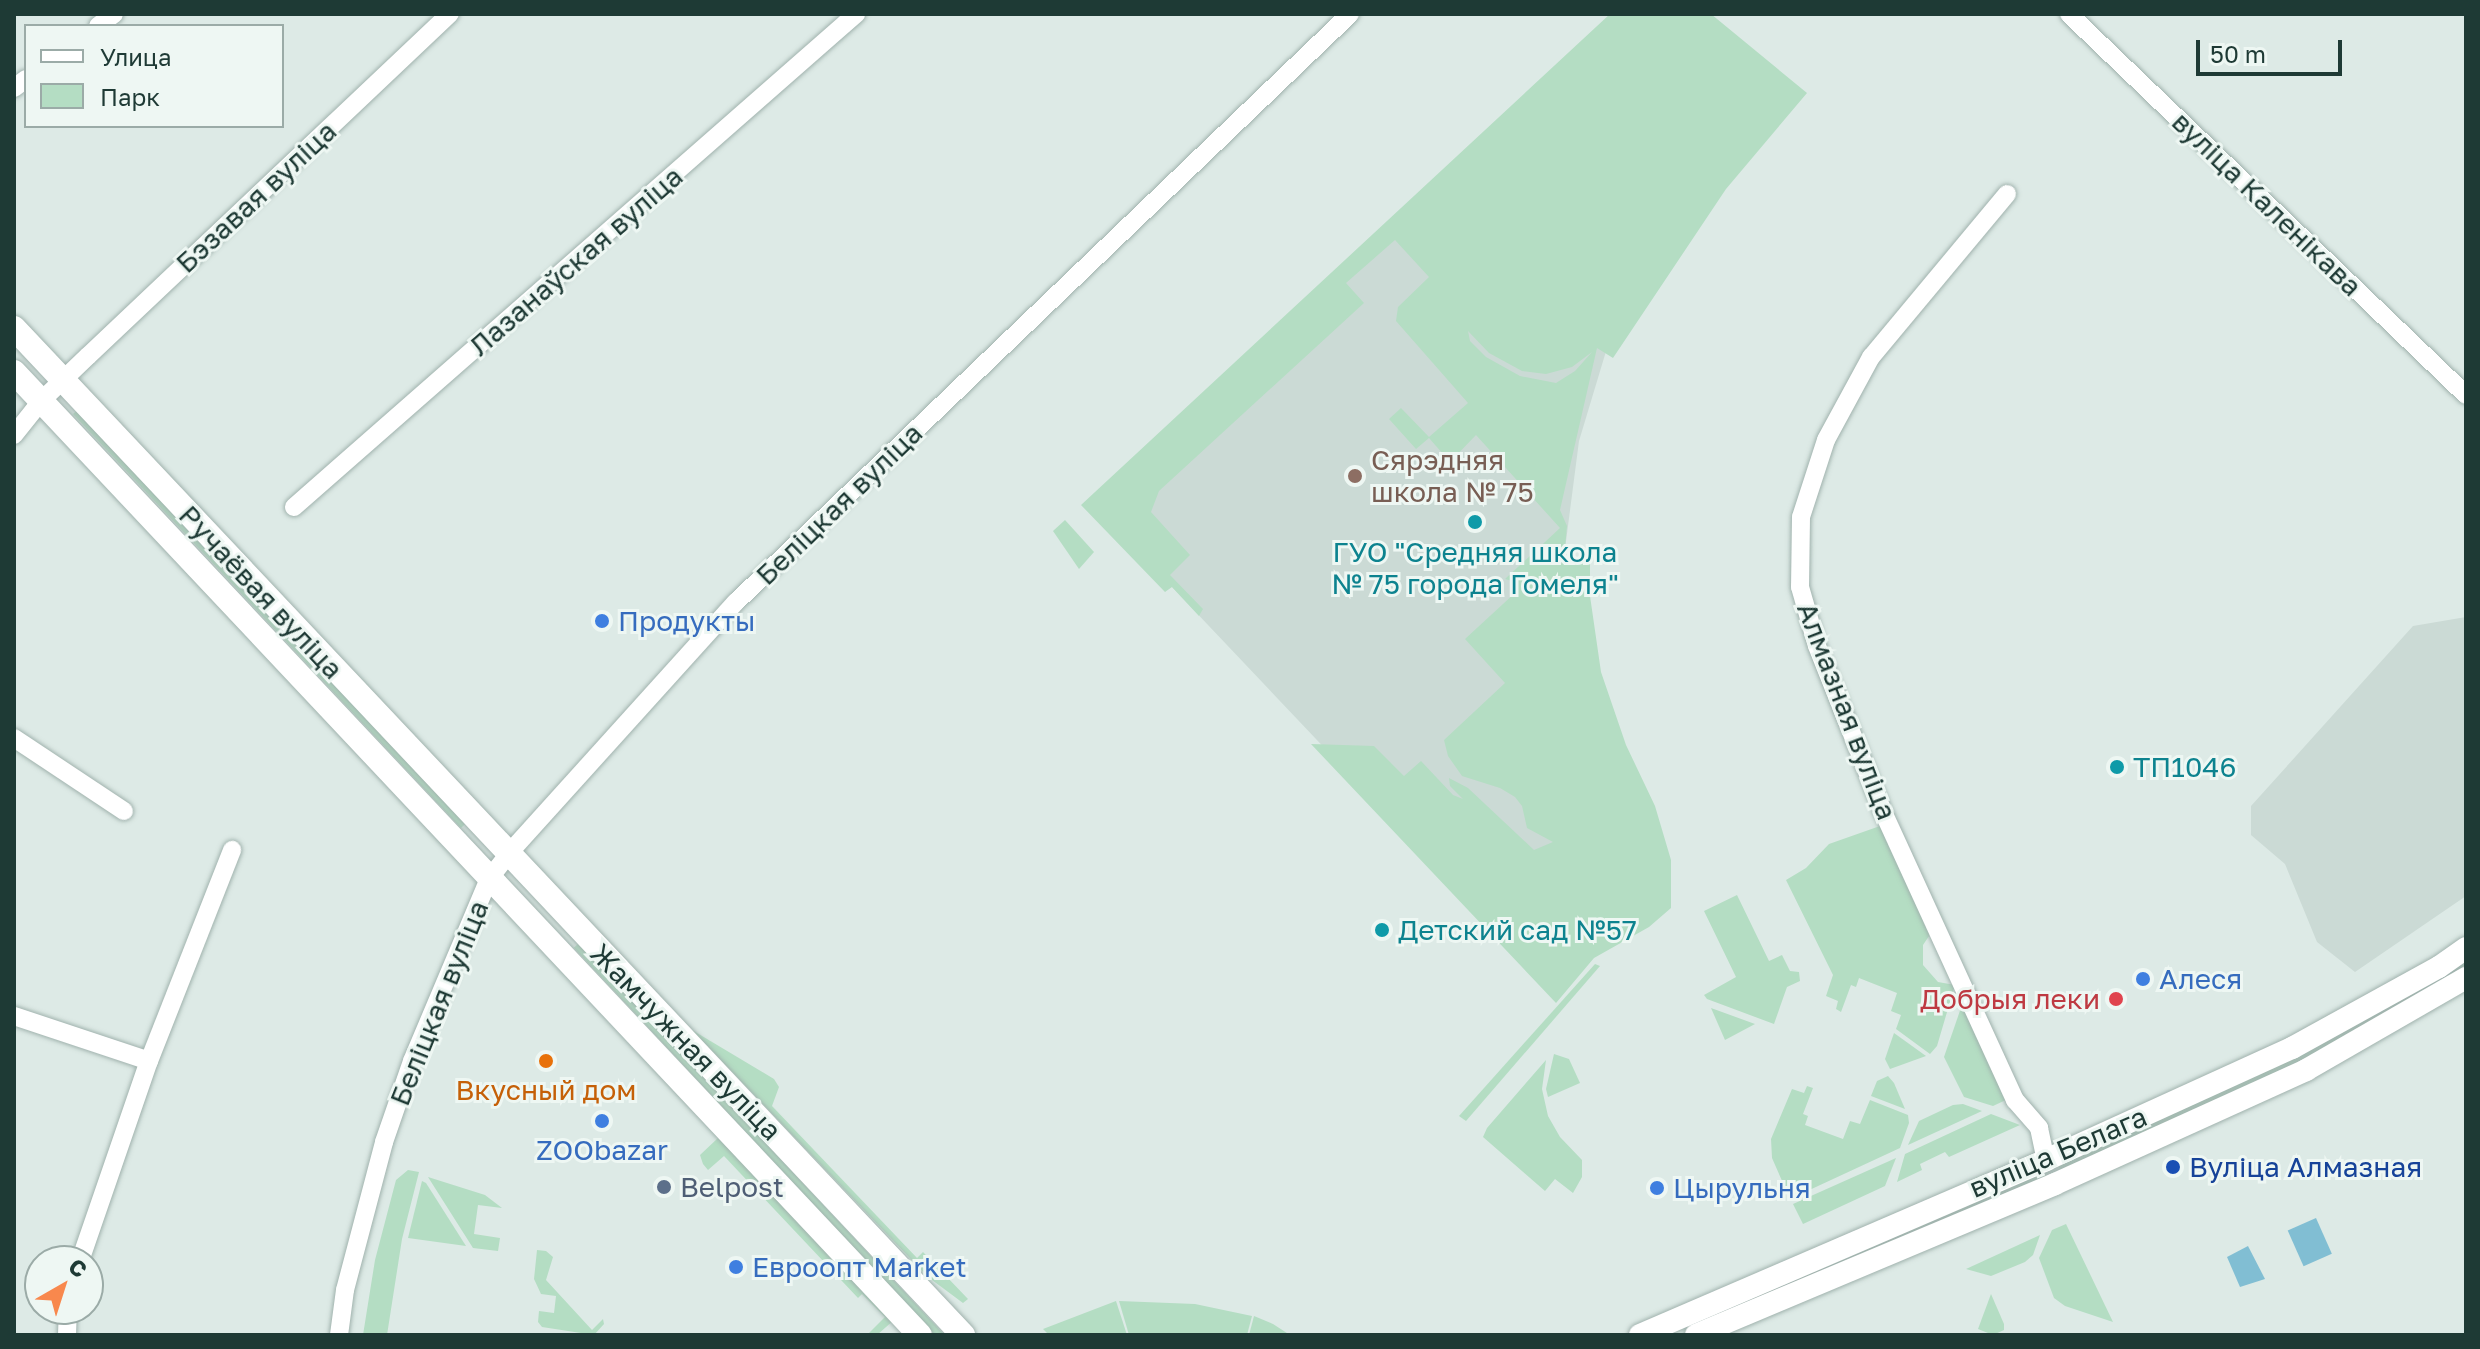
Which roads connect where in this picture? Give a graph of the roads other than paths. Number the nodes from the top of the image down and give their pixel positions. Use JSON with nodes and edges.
{"nodes":[{"id":1,"x":450,"y":14,"type":"edge"},
{"id":2,"x":856,"y":14,"type":"edge"},
{"id":3,"x":1350,"y":14,"type":"edge"},
{"id":4,"x":2069,"y":14,"type":"edge"},
{"id":5,"x":2007,"y":194,"type":"dead end"},
{"id":6,"x":14,"y":328,"type":"edge"},
{"id":7,"x":14,"y":372,"type":"edge"},
{"id":8,"x":63,"y":380,"type":"junction"},
{"id":9,"x":2466,"y":395,"type":"edge"},
{"id":10,"x":41,"y":401,"type":"junction"},
{"id":11,"x":14,"y":435,"type":"edge"},
{"id":12,"x":294,"y":507,"type":"dead end"},
{"id":13,"x":14,"y":738,"type":"edge"},
{"id":14,"x":124,"y":811,"type":"dead end"},
{"id":15,"x":232,"y":850,"type":"dead end"},
{"id":16,"x":509,"y":853,"type":"junction"},
{"id":17,"x":489,"y":879,"type":"junction"},
{"id":18,"x":2466,"y":948,"type":"edge"},
{"id":19,"x":2466,"y":978,"type":"edge"},
{"id":20,"x":14,"y":1016,"type":"edge"},
{"id":21,"x":149,"y":1061,"type":"junction"},
{"id":22,"x":2046,"y":1160,"type":"junction"},
{"id":23,"x":86,"y":1245,"type":"edge"},
{"id":24,"x":339,"y":1335,"type":"edge"},
{"id":25,"x":920,"y":1335,"type":"edge"},
{"id":26,"x":963,"y":1335,"type":"edge"},
{"id":27,"x":1640,"y":1335,"type":"edge"},
{"id":28,"x":1696,"y":1335,"type":"edge"}],
"edges":[{"from":1,"to":8,"type":"street","name":"Бэзавая вуліца"},
{"from":2,"to":12,"type":"street","name":"Лазанаўская вуліца"},
{"from":3,"to":16,"type":"street","name":"Беліцкая вуліца"},
{"from":4,"to":9,"type":"street","name":"вуліца Каленікава"},
{"from":5,"to":22,"type":"street","name":"Алмазная вуліца"},
{"from":6,"to":8,"type":"main road","name":"Ручаёвая вуліца"},
{"from":7,"to":10,"type":"main road","name":"Ручаёвая вуліца"},
{"from":8,"to":10,"type":"street","name":"Бэзавая вуліца"},
{"from":8,"to":16,"type":"main road","name":"Ручаёвая вуліца"},
{"from":10,"to":11,"type":"street","name":"Бэзавая вуліца"},
{"from":10,"to":17,"type":"main road","name":"Ручаёвая вуліца"},
{"from":13,"to":14,"type":"street"},
{"from":15,"to":21,"type":"street"},
{"from":16,"to":17,"type":"street","name":"Беліцкая вуліца"},
{"from":16,"to":26,"type":"main road","name":"Жамчужная вуліца"},
{"from":17,"to":24,"type":"street","name":"Беліцкая вуліца"},
{"from":17,"to":25,"type":"main road","name":"Жамчужная вуліца"},
{"from":18,"to":22,"type":"street","name":"вуліца Белага"},
{"from":19,"to":28,"type":"street","name":"вуліца Белага"},
{"from":20,"to":21,"type":"street"},
{"from":21,"to":23,"type":"street"},
{"from":22,"to":27,"type":"street","name":"вуліца Белага"}]}
